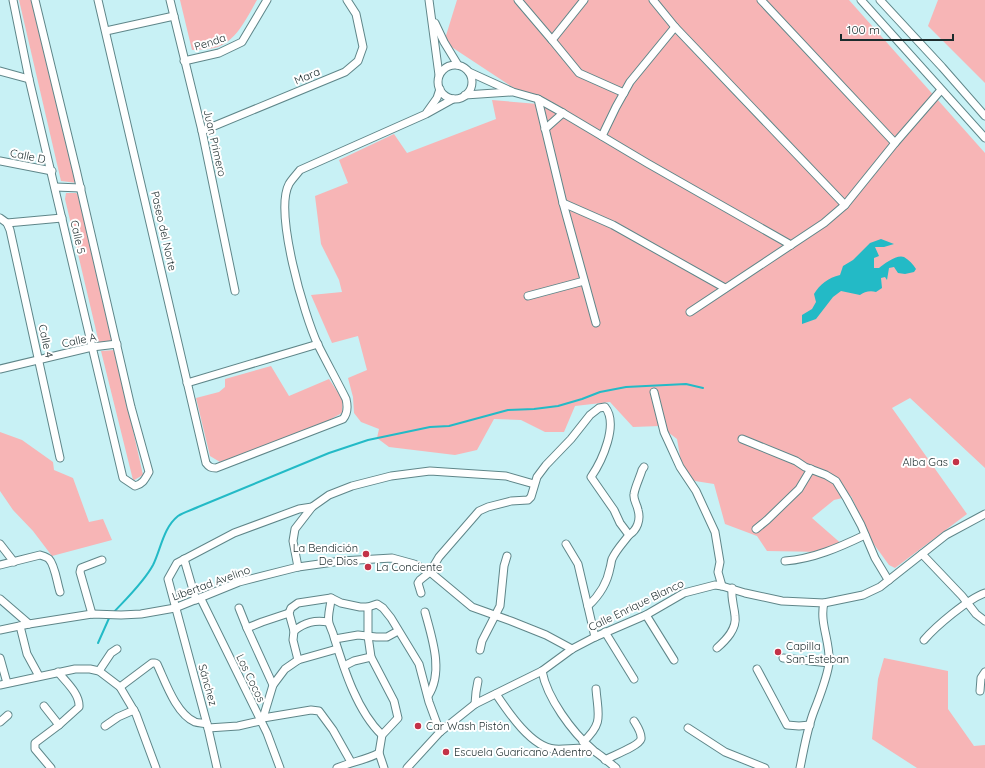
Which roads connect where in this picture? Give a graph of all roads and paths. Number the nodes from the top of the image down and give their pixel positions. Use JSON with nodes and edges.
{"nodes":[{"id":1,"x":13,"y":0,"type":"edge"},
{"id":2,"x":35,"y":0,"type":"edge"},
{"id":3,"x":98,"y":0,"type":"edge"},
{"id":4,"x":170,"y":0,"type":"edge"},
{"id":5,"x":268,"y":0,"type":"edge"},
{"id":6,"x":347,"y":0,"type":"edge"},
{"id":7,"x":518,"y":0,"type":"edge"},
{"id":8,"x":584,"y":0,"type":"edge"},
{"id":9,"x":653,"y":0,"type":"edge"},
{"id":10,"x":761,"y":0,"type":"edge"},
{"id":11,"x":861,"y":0,"type":"edge"},
{"id":12,"x":880,"y":0,"type":"edge"},
{"id":13,"x":430,"y":2,"type":"edge"},
{"id":14,"x":174,"y":16,"type":"junction"},
{"id":15,"x":675,"y":27,"type":"junction"},
{"id":16,"x":106,"y":31,"type":"junction"},
{"id":17,"x":552,"y":40,"type":"junction"},
{"id":18,"x":184,"y":62,"type":"junction"},
{"id":19,"x":458,"y":65,"type":"junction"},
{"id":20,"x":0,"y":71,"type":"edge"},
{"id":21,"x":469,"y":72,"type":"junction"},
{"id":22,"x":439,"y":75,"type":"junction"},
{"id":23,"x":30,"y":80,"type":"junction"},
{"id":24,"x":440,"y":89,"type":"junction"},
{"id":25,"x":941,"y":90,"type":"junction"},
{"id":26,"x":513,"y":92,"type":"junction"},
{"id":27,"x":624,"y":93,"type":"junction"},
{"id":28,"x":465,"y":95,"type":"junction"},
{"id":29,"x":453,"y":99,"type":"junction"},
{"id":30,"x":538,"y":99,"type":"junction"},
{"id":31,"x":563,"y":113,"type":"junction"},
{"id":32,"x":426,"y":114,"type":"junction"},
{"id":33,"x":985,"y":116,"type":"edge"},
{"id":34,"x":545,"y":129,"type":"junction"},
{"id":35,"x":202,"y":131,"type":"junction"},
{"id":36,"x":602,"y":136,"type":"junction"},
{"id":37,"x":985,"y":138,"type":"edge"},
{"id":38,"x":895,"y":143,"type":"junction"},
{"id":39,"x":0,"y":161,"type":"edge"},
{"id":40,"x":52,"y":171,"type":"junction"},
{"id":41,"x":55,"y":186,"type":"junction"},
{"id":42,"x":81,"y":188,"type":"junction"},
{"id":43,"x":563,"y":203,"type":"junction"},
{"id":44,"x":845,"y":205,"type":"junction"},
{"id":45,"x":0,"y":218,"type":"edge"},
{"id":46,"x":62,"y":218,"type":"junction"},
{"id":47,"x":9,"y":227,"type":"junction"},
{"id":48,"x":791,"y":245,"type":"junction"},
{"id":49,"x":584,"y":280,"type":"junction"},
{"id":50,"x":725,"y":288,"type":"junction"},
{"id":51,"x":235,"y":291,"type":"dead end"},
{"id":52,"x":528,"y":296,"type":"dead end"},
{"id":53,"x":690,"y":312,"type":"dead end"},
{"id":54,"x":596,"y":323,"type":"dead end"},
{"id":55,"x":117,"y":344,"type":"junction"},
{"id":56,"x":318,"y":344,"type":"junction"},
{"id":57,"x":92,"y":347,"type":"junction"},
{"id":58,"x":39,"y":360,"type":"junction"},
{"id":59,"x":0,"y":369,"type":"edge"},
{"id":60,"x":188,"y":383,"type":"junction"},
{"id":61,"x":654,"y":392,"type":"dead end"},
{"id":62,"x":742,"y":440,"type":"dead end"},
{"id":63,"x":60,"y":458,"type":"dead end"},
{"id":64,"x":644,"y":467,"type":"dead end"},
{"id":65,"x":811,"y":469,"type":"junction"},
{"id":66,"x":534,"y":484,"type":"junction"},
{"id":67,"x":312,"y":507,"type":"junction"},
{"id":68,"x":985,"y":514,"type":"edge"},
{"id":69,"x":756,"y":529,"type":"dead end"},
{"id":70,"x":865,"y":535,"type":"junction"},
{"id":71,"x":629,"y":536,"type":"junction"},
{"id":72,"x":0,"y":544,"type":"edge"},
{"id":73,"x":566,"y":544,"type":"dead end"},
{"id":74,"x":922,"y":554,"type":"junction"},
{"id":75,"x":506,"y":556,"type":"dead end"},
{"id":76,"x":184,"y":559,"type":"junction"},
{"id":77,"x":102,"y":560,"type":"dead end"},
{"id":78,"x":785,"y":561,"type":"dead end"},
{"id":79,"x":14,"y":562,"type":"junction"},
{"id":80,"x":0,"y":565,"type":"edge"},
{"id":81,"x":298,"y":567,"type":"junction"},
{"id":82,"x":430,"y":572,"type":"junction"},
{"id":83,"x":889,"y":580,"type":"junction"},
{"id":84,"x":722,"y":586,"type":"junction"},
{"id":85,"x":732,"y":588,"type":"junction"},
{"id":86,"x":60,"y":592,"type":"dead end"},
{"id":87,"x":421,"y":593,"type":"dead end"},
{"id":88,"x":985,"y":593,"type":"edge"},
{"id":89,"x":331,"y":598,"type":"junction"},
{"id":90,"x":0,"y":599,"type":"edge"},
{"id":91,"x":198,"y":599,"type":"junction"},
{"id":92,"x":824,"y":603,"type":"junction"},
{"id":93,"x":967,"y":603,"type":"junction"},
{"id":94,"x":588,"y":606,"type":"junction"},
{"id":95,"x":368,"y":607,"type":"junction"},
{"id":96,"x":175,"y":608,"type":"junction"},
{"id":97,"x":239,"y":608,"type":"dead end"},
{"id":98,"x":290,"y":610,"type":"junction"},
{"id":99,"x":426,"y":612,"type":"dead end"},
{"id":100,"x":92,"y":614,"type":"junction"},
{"id":101,"x":496,"y":615,"type":"junction"},
{"id":102,"x":646,"y":615,"type":"junction"},
{"id":103,"x":985,"y":621,"type":"edge"},
{"id":104,"x":328,"y":622,"type":"junction"},
{"id":105,"x":29,"y":624,"type":"junction"},
{"id":106,"x":20,"y":626,"type":"junction"},
{"id":107,"x":247,"y":628,"type":"junction"},
{"id":108,"x":0,"y":630,"type":"edge"},
{"id":109,"x":398,"y":630,"type":"junction"},
{"id":110,"x":294,"y":631,"type":"junction"},
{"id":111,"x":605,"y":632,"type":"junction"},
{"id":112,"x":368,"y":636,"type":"junction"},
{"id":113,"x":595,"y":637,"type":"junction"},
{"id":114,"x":335,"y":639,"type":"junction"},
{"id":115,"x":924,"y":640,"type":"dead end"},
{"id":116,"x":717,"y":648,"type":"dead end"},
{"id":117,"x":117,"y":649,"type":"dead end"},
{"id":118,"x":337,"y":649,"type":"junction"},
{"id":119,"x":572,"y":649,"type":"junction"},
{"id":120,"x":480,"y":650,"type":"dead end"},
{"id":121,"x":371,"y":657,"type":"junction"},
{"id":122,"x":0,"y":658,"type":"edge"},
{"id":123,"x":783,"y":658,"type":"dead end"},
{"id":124,"x":298,"y":660,"type":"junction"},
{"id":125,"x":674,"y":660,"type":"dead end"},
{"id":126,"x":829,"y":663,"type":"junction"},
{"id":127,"x":344,"y":666,"type":"junction"},
{"id":128,"x":757,"y":669,"type":"dead end"},
{"id":129,"x":99,"y":671,"type":"junction"},
{"id":130,"x":542,"y":671,"type":"junction"},
{"id":131,"x":58,"y":672,"type":"junction"},
{"id":132,"x":985,"y":672,"type":"edge"},
{"id":133,"x":39,"y":676,"type":"junction"},
{"id":134,"x":634,"y":679,"type":"dead end"},
{"id":135,"x":478,"y":681,"type":"dead end"},
{"id":136,"x":3,"y":684,"type":"edge"},
{"id":137,"x":273,"y":685,"type":"junction"},
{"id":138,"x":120,"y":687,"type":"junction"},
{"id":139,"x":596,"y":689,"type":"dead end"},
{"id":140,"x":980,"y":691,"type":"dead end"},
{"id":141,"x":496,"y":694,"type":"junction"},
{"id":142,"x":428,"y":696,"type":"junction"},
{"id":143,"x":475,"y":704,"type":"junction"},
{"id":144,"x":44,"y":706,"type":"dead end"},
{"id":145,"x":134,"y":710,"type":"junction"},
{"id":146,"x":8,"y":715,"type":"dead end"},
{"id":147,"x":262,"y":720,"type":"junction"},
{"id":148,"x":634,"y":721,"type":"dead end"},
{"id":149,"x":0,"y":722,"type":"edge"},
{"id":150,"x":810,"y":724,"type":"junction"},
{"id":151,"x":59,"y":725,"type":"junction"},
{"id":152,"x":105,"y":726,"type":"dead end"},
{"id":153,"x":208,"y":726,"type":"junction"},
{"id":154,"x":688,"y":728,"type":"dead end"},
{"id":155,"x":440,"y":732,"type":"junction"},
{"id":156,"x":382,"y":735,"type":"junction"},
{"id":157,"x":583,"y":742,"type":"junction"},
{"id":158,"x":593,"y":750,"type":"junction"},
{"id":159,"x":380,"y":753,"type":"junction"},
{"id":160,"x":605,"y":760,"type":"junction"},
{"id":161,"x":351,"y":762,"type":"junction"},
{"id":162,"x":51,"y":768,"type":"edge"},
{"id":163,"x":156,"y":768,"type":"edge"},
{"id":164,"x":217,"y":768,"type":"edge"},
{"id":165,"x":280,"y":768,"type":"edge"},
{"id":166,"x":337,"y":768,"type":"edge"},
{"id":167,"x":384,"y":768,"type":"edge"},
{"id":168,"x":406,"y":768,"type":"edge"},
{"id":169,"x":616,"y":768,"type":"edge"},
{"id":170,"x":764,"y":768,"type":"edge"},
{"id":171,"x":800,"y":768,"type":"edge"}],
"edges":[{"from":1,"to":23,"type":"street","name":"Calle 5"},
{"from":2,"to":42,"type":"street"},
{"from":3,"to":16,"type":"street","name":"Paseo del Norte"},
{"from":4,"to":14,"type":"street","name":"Juan Primero"},
{"from":5,"to":18,"type":"street","name":"Penda"},
{"from":6,"to":35,"type":"street","name":"Mara"},
{"from":7,"to":17,"type":"street"},
{"from":8,"to":17,"type":"street"},
{"from":9,"to":15,"type":"street"},
{"from":10,"to":38,"type":"street"},
{"from":11,"to":25,"type":"street"},
{"from":12,"to":33,"type":"street"},
{"from":13,"to":19,"type":"street"},
{"from":13,"to":22,"type":"street"},
{"from":14,"to":16,"type":"street"},
{"from":14,"to":18,"type":"street","name":"Juan Primero"},
{"from":15,"to":27,"type":"street"},
{"from":15,"to":44,"type":"street"},
{"from":16,"to":60,"type":"street","name":"Paseo del Norte"},
{"from":17,"to":27,"type":"street"},
{"from":18,"to":35,"type":"street","name":"Juan Primero"},
{"from":19,"to":21,"type":"street"},
{"from":19,"to":22,"type":"street"},
{"from":20,"to":23,"type":"street"},
{"from":21,"to":26,"type":"street"},
{"from":21,"to":28,"type":"street"},
{"from":22,"to":24,"type":"street"},
{"from":23,"to":40,"type":"street","name":"Calle 5"},
{"from":24,"to":29,"type":"street"},
{"from":24,"to":32,"type":"street"},
{"from":25,"to":37,"type":"street"},
{"from":25,"to":38,"type":"street"},
{"from":26,"to":28,"type":"street"},
{"from":26,"to":30,"type":"street"},
{"from":27,"to":36,"type":"street"},
{"from":28,"to":29,"type":"street"},
{"from":29,"to":32,"type":"street"},
{"from":30,"to":31,"type":"street"},
{"from":30,"to":34,"type":"street"},
{"from":31,"to":34,"type":"street"},
{"from":31,"to":36,"type":"street"},
{"from":32,"to":56,"type":"street"},
{"from":34,"to":43,"type":"street"},
{"from":35,"to":51,"type":"street","name":"Juan Primero"},
{"from":36,"to":48,"type":"street"},
{"from":38,"to":44,"type":"street"},
{"from":39,"to":40,"type":"street","name":"Calle D"},
{"from":40,"to":41,"type":"street","name":"Calle 5"},
{"from":41,"to":42,"type":"street"},
{"from":41,"to":46,"type":"street","name":"Calle 5"},
{"from":42,"to":55,"type":"street"},
{"from":43,"to":49,"type":"street"},
{"from":43,"to":50,"type":"street"},
{"from":44,"to":48,"type":"street"},
{"from":45,"to":47,"type":"street"},
{"from":46,"to":47,"type":"street"},
{"from":46,"to":57,"type":"street","name":"Calle 5"},
{"from":47,"to":58,"type":"street","name":"Calle 4"},
{"from":48,"to":50,"type":"street"},
{"from":49,"to":52,"type":"street"},
{"from":49,"to":54,"type":"street"},
{"from":50,"to":53,"type":"street"},
{"from":55,"to":57,"type":"street","name":"Calle A"},
{"from":55,"to":57,"type":"street","name":"Calle 5"},
{"from":56,"to":60,"type":"street"},
{"from":56,"to":60,"type":"street","name":"Paseo del Norte"},
{"from":57,"to":58,"type":"street","name":"Calle A"},
{"from":58,"to":59,"type":"street","name":"Calle A"},
{"from":58,"to":63,"type":"street","name":"Calle 4"},
{"from":61,"to":84,"type":"street"},
{"from":62,"to":65,"type":"street"},
{"from":64,"to":71,"type":"street"},
{"from":65,"to":69,"type":"street"},
{"from":65,"to":70,"type":"street"},
{"from":66,"to":67,"type":"street"},
{"from":66,"to":71,"type":"street"},
{"from":66,"to":82,"type":"street"},
{"from":67,"to":76,"type":"street"},
{"from":67,"to":81,"type":"street"},
{"from":68,"to":74,"type":"street","name":"Calle Enrique Blanco"},
{"from":70,"to":78,"type":"street"},
{"from":70,"to":83,"type":"street"},
{"from":71,"to":94,"type":"street"},
{"from":72,"to":79,"type":"street"},
{"from":73,"to":94,"type":"street"},
{"from":74,"to":83,"type":"street","name":"Calle Enrique Blanco"},
{"from":74,"to":93,"type":"street"},
{"from":75,"to":101,"type":"street"},
{"from":76,"to":91,"type":"street","name":"Los Cocos"},
{"from":76,"to":96,"type":"street","name":"Sánchez"},
{"from":77,"to":100,"type":"street"},
{"from":79,"to":80,"type":"street"},
{"from":79,"to":86,"type":"street"},
{"from":81,"to":82,"type":"street","name":"Libertad Avelino"},
{"from":81,"to":91,"type":"street","name":"Libertad Avelino"},
{"from":82,"to":87,"type":"street"},
{"from":82,"to":101,"type":"street","name":"Libertad Avelino"},
{"from":83,"to":92,"type":"street","name":"Calle Enrique Blanco"},
{"from":84,"to":85,"type":"street","name":"Calle Enrique Blanco"},
{"from":84,"to":102,"type":"street","name":"Calle Enrique Blanco"},
{"from":85,"to":92,"type":"street","name":"Calle Enrique Blanco"},
{"from":85,"to":116,"type":"street"},
{"from":88,"to":93,"type":"street"},
{"from":89,"to":95,"type":"street"},
{"from":89,"to":98,"type":"street"},
{"from":89,"to":104,"type":"street"},
{"from":90,"to":105,"type":"street"},
{"from":91,"to":96,"type":"street","name":"Libertad Avelino"},
{"from":91,"to":147,"type":"street","name":"Los Cocos"},
{"from":92,"to":126,"type":"street"},
{"from":93,"to":103,"type":"street"},
{"from":93,"to":115,"type":"street"},
{"from":94,"to":113,"type":"street"},
{"from":95,"to":109,"type":"street"},
{"from":95,"to":112,"type":"street"},
{"from":96,"to":100,"type":"street","name":"Libertad Avelino"},
{"from":96,"to":153,"type":"street","name":"Sánchez"},
{"from":97,"to":107,"type":"street"},
{"from":98,"to":107,"type":"street"},
{"from":98,"to":110,"type":"street"},
{"from":99,"to":142,"type":"street"},
{"from":100,"to":105,"type":"street","name":"Libertad Avelino"},
{"from":101,"to":119,"type":"street","name":"Libertad Avelino"},
{"from":101,"to":120,"type":"street"},
{"from":102,"to":111,"type":"street","name":"Calle Enrique Blanco"},
{"from":102,"to":125,"type":"street"},
{"from":104,"to":110,"type":"street"},
{"from":104,"to":114,"type":"street"},
{"from":105,"to":106,"type":"street","name":"Libertad Avelino"},
{"from":106,"to":108,"type":"street","name":"Libertad Avelino"},
{"from":106,"to":133,"type":"street"},
{"from":107,"to":137,"type":"street"},
{"from":109,"to":112,"type":"street"},
{"from":109,"to":142,"type":"street"},
{"from":110,"to":124,"type":"street"},
{"from":111,"to":113,"type":"street","name":"Calle Enrique Blanco"},
{"from":111,"to":134,"type":"street"},
{"from":112,"to":114,"type":"street"},
{"from":112,"to":121,"type":"street"},
{"from":113,"to":119,"type":"street","name":"Calle Enrique Blanco"},
{"from":114,"to":118,"type":"street"},
{"from":117,"to":129,"type":"street"},
{"from":118,"to":124,"type":"street"},
{"from":118,"to":127,"type":"street"},
{"from":119,"to":130,"type":"street","name":"Calle Enrique Blanco"},
{"from":121,"to":127,"type":"street"},
{"from":121,"to":156,"type":"street"},
{"from":122,"to":136,"type":"street"},
{"from":123,"to":126,"type":"street"},
{"from":124,"to":137,"type":"street"},
{"from":126,"to":150,"type":"street"},
{"from":127,"to":156,"type":"street"},
{"from":128,"to":150,"type":"street"},
{"from":129,"to":131,"type":"street"},
{"from":129,"to":138,"type":"street"},
{"from":130,"to":141,"type":"street","name":"Calle Enrique Blanco"},
{"from":130,"to":157,"type":"street"},
{"from":131,"to":133,"type":"street"},
{"from":131,"to":151,"type":"street"},
{"from":132,"to":140,"type":"street"},
{"from":133,"to":136,"type":"street"},
{"from":135,"to":143,"type":"street"},
{"from":137,"to":147,"type":"street"},
{"from":138,"to":145,"type":"street"},
{"from":138,"to":153,"type":"street"},
{"from":139,"to":157,"type":"street"},
{"from":141,"to":143,"type":"street","name":"Calle Enrique Blanco"},
{"from":141,"to":158,"type":"street"},
{"from":142,"to":155,"type":"street"},
{"from":143,"to":155,"type":"street","name":"Calle Enrique Blanco"},
{"from":144,"to":151,"type":"street"},
{"from":145,"to":152,"type":"street"},
{"from":145,"to":163,"type":"street"},
{"from":146,"to":149,"type":"street"},
{"from":147,"to":153,"type":"street"},
{"from":147,"to":161,"type":"street"},
{"from":147,"to":165,"type":"street","name":"Los Cocos"},
{"from":148,"to":160,"type":"street"},
{"from":150,"to":171,"type":"street"},
{"from":151,"to":162,"type":"street"},
{"from":153,"to":164,"type":"street","name":"Sánchez"},
{"from":154,"to":170,"type":"street"},
{"from":155,"to":168,"type":"street","name":"Calle Enrique Blanco"},
{"from":156,"to":159,"type":"street"},
{"from":157,"to":158,"type":"street"},
{"from":158,"to":160,"type":"street"},
{"from":159,"to":161,"type":"street"},
{"from":159,"to":167,"type":"street"},
{"from":160,"to":169,"type":"street"},
{"from":161,"to":166,"type":"street"}]}
